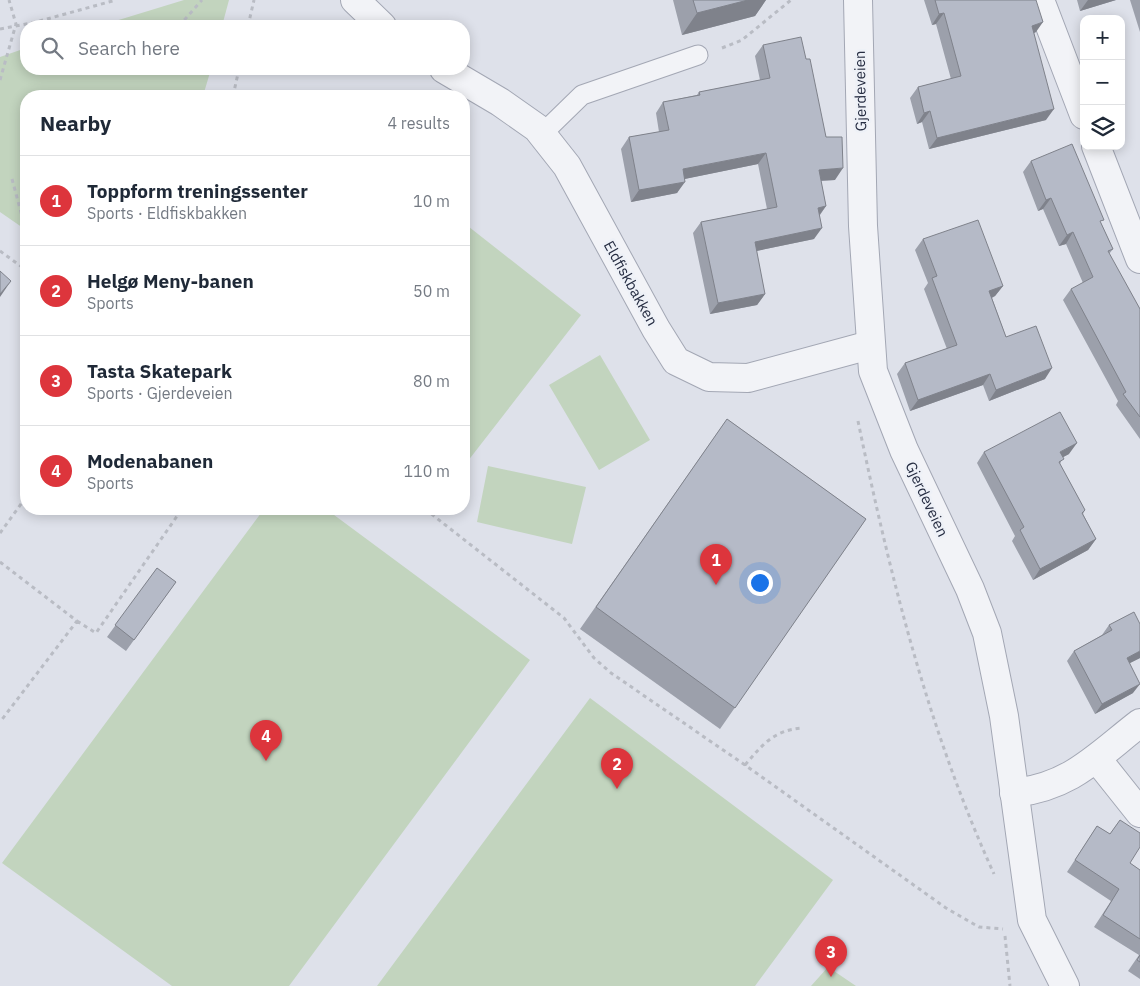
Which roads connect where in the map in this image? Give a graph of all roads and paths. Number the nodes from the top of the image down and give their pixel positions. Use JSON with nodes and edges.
{"nodes":[{"id":1,"x":9,"y":0,"type":"edge"},
{"id":2,"x":116,"y":0,"type":"edge"},
{"id":3,"x":202,"y":0,"type":"edge"},
{"id":4,"x":254,"y":0,"type":"edge"},
{"id":5,"x":355,"y":0,"type":"edge"},
{"id":6,"x":791,"y":0,"type":"edge"},
{"id":7,"x":858,"y":0,"type":"edge"},
{"id":8,"x":1040,"y":0,"type":"edge"},
{"id":9,"x":43,"y":20,"type":"edge"},
{"id":10,"x":184,"y":20,"type":"edge"},
{"id":11,"x":249,"y":20,"type":"edge"},
{"id":12,"x":376,"y":20,"type":"edge"},
{"id":13,"x":16,"y":24,"type":"junction"},
{"id":14,"x":20,"y":24,"type":"edge"},
{"id":15,"x":0,"y":29,"type":"edge"},
{"id":16,"x":698,"y":55,"type":"joint"},
{"id":17,"x":238,"y":75,"type":"edge"},
{"id":18,"x":454,"y":75,"type":"edge"},
{"id":19,"x":0,"y":80,"type":"edge"},
{"id":20,"x":234,"y":90,"type":"edge"},
{"id":21,"x":1080,"y":105,"type":"edge"},
{"id":22,"x":542,"y":134,"type":"junction"},
{"id":23,"x":1098,"y":150,"type":"edge"},
{"id":24,"x":12,"y":180,"type":"dead end"},
{"id":25,"x":20,"y":209,"type":"edge"},
{"id":26,"x":0,"y":251,"type":"edge"},
{"id":27,"x":1140,"y":259,"type":"edge"},
{"id":28,"x":20,"y":266,"type":"edge"},
{"id":29,"x":870,"y":345,"type":"junction"},
{"id":30,"x":857,"y":414,"type":"dead end"},
{"id":31,"x":20,"y":506,"type":"edge"},
{"id":32,"x":178,"y":515,"type":"edge"},
{"id":33,"x":432,"y":515,"type":"edge"},
{"id":34,"x":0,"y":534,"type":"edge"},
{"id":35,"x":0,"y":562,"type":"edge"},
{"id":36,"x":77,"y":621,"type":"junction"},
{"id":37,"x":0,"y":722,"type":"edge"},
{"id":38,"x":1140,"y":723,"type":"edge"},
{"id":39,"x":802,"y":728,"type":"dead end"},
{"id":40,"x":1097,"y":759,"type":"junction"},
{"id":41,"x":745,"y":765,"type":"junction"},
{"id":42,"x":1014,"y":793,"type":"junction"},
{"id":43,"x":1140,"y":813,"type":"edge"},
{"id":44,"x":994,"y":875,"type":"dead end"},
{"id":45,"x":1002,"y":920,"type":"dead end"},
{"id":46,"x":1004,"y":929,"type":"junction"},
{"id":47,"x":1010,"y":986,"type":"edge"},
{"id":48,"x":1065,"y":986,"type":"edge"}],
"edges":[{"from":1,"to":13,"type":"path"},
{"from":2,"to":9,"type":"path"},
{"from":3,"to":10,"type":"path"},
{"from":4,"to":11,"type":"path"},
{"from":5,"to":12,"type":"street"},
{"from":6,"to":16,"type":"path"},
{"from":7,"to":29,"type":"street","name":"Gjerdeveien"},
{"from":8,"to":21,"type":"street"},
{"from":13,"to":14,"type":"path"},
{"from":13,"to":15,"type":"path"},
{"from":13,"to":19,"type":"path"},
{"from":16,"to":22,"type":"lane"},
{"from":17,"to":20,"type":"path"},
{"from":18,"to":22,"type":"street","name":"Eldfiskbakken"},
{"from":22,"to":29,"type":"street","name":"Eldfiskbakken"},
{"from":23,"to":27,"type":"street"},
{"from":24,"to":25,"type":"path"},
{"from":26,"to":28,"type":"path"},
{"from":29,"to":42,"type":"street","name":"Gjerdeveien"},
{"from":30,"to":44,"type":"path"},
{"from":31,"to":34,"type":"path"},
{"from":32,"to":36,"type":"path"},
{"from":33,"to":41,"type":"path"},
{"from":35,"to":36,"type":"path"},
{"from":36,"to":37,"type":"path"},
{"from":38,"to":40,"type":"street"},
{"from":39,"to":41,"type":"path"},
{"from":40,"to":42,"type":"street"},
{"from":40,"to":43,"type":"street"},
{"from":41,"to":46,"type":"path"},
{"from":42,"to":48,"type":"street","name":"Gjerdeveien"},
{"from":45,"to":46,"type":"path"},
{"from":46,"to":47,"type":"path"}]}
